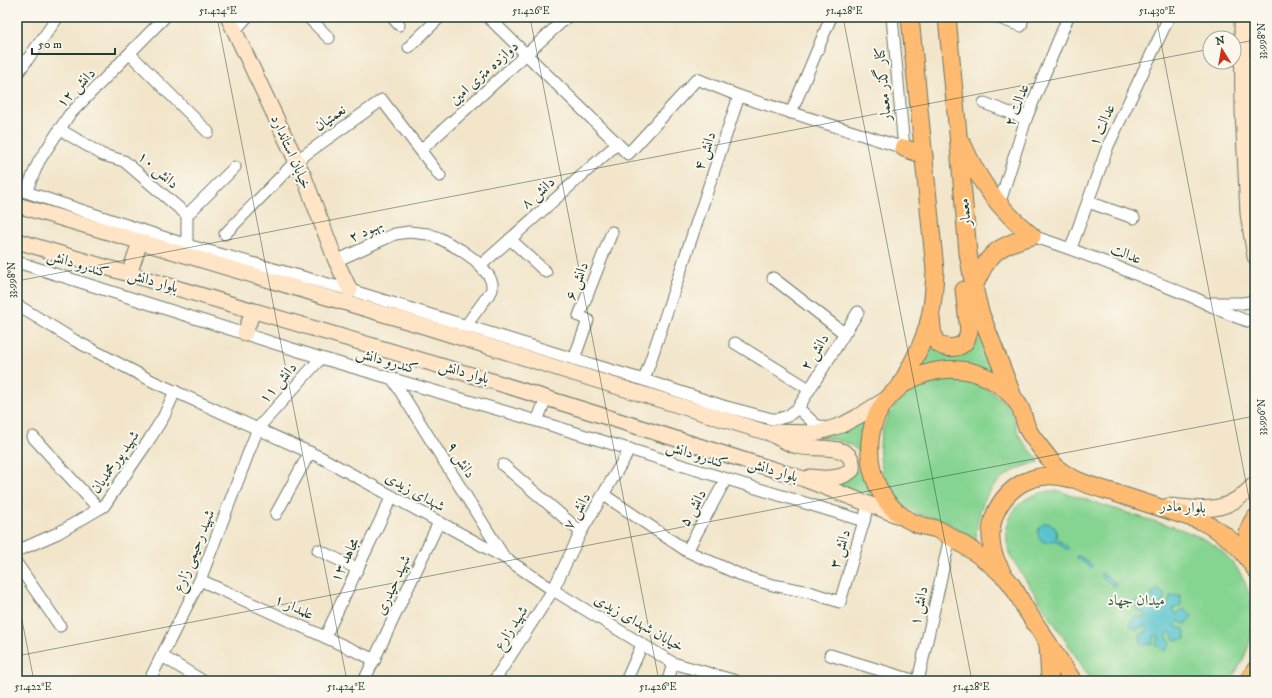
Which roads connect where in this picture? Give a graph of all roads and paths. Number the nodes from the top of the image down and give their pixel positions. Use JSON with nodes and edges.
{"nodes":[{"id":1,"x":58,"y":17,"type":"edge"},
{"id":2,"x":165,"y":17,"type":"edge"},
{"id":3,"x":247,"y":17,"type":"edge"},
{"id":4,"x":308,"y":17,"type":"edge"},
{"id":5,"x":440,"y":17,"type":"edge"},
{"id":6,"x":488,"y":17,"type":"edge"},
{"id":7,"x":566,"y":17,"type":"edge"},
{"id":8,"x":831,"y":17,"type":"edge"},
{"id":9,"x":892,"y":17,"type":"edge"},
{"id":10,"x":910,"y":17,"type":"edge"},
{"id":11,"x":947,"y":17,"type":"edge"},
{"id":12,"x":996,"y":17,"type":"edge"},
{"id":13,"x":1068,"y":17,"type":"edge"},
{"id":14,"x":1168,"y":17,"type":"edge"},
{"id":15,"x":1242,"y":17,"type":"edge"},
{"id":16,"x":1022,"y":22,"type":"edge"},
{"id":17,"x":231,"y":24,"type":"edge"},
{"id":18,"x":329,"y":38,"type":"dead end"},
{"id":19,"x":409,"y":47,"type":"dead end"},
{"id":20,"x":130,"y":54,"type":"junction"},
{"id":21,"x":526,"y":55,"type":"junction"},
{"id":22,"x":17,"y":74,"type":"edge"},
{"id":23,"x":739,"y":96,"type":"junction"},
{"id":24,"x":984,"y":103,"type":"dead end"},
{"id":25,"x":791,"y":113,"type":"junction"},
{"id":26,"x":1026,"y":120,"type":"junction"},
{"id":27,"x":59,"y":129,"type":"junction"},
{"id":28,"x":208,"y":132,"type":"dead end"},
{"id":29,"x":958,"y":134,"type":"junction"},
{"id":30,"x":617,"y":144,"type":"junction"},
{"id":31,"x":904,"y":148,"type":"junction"},
{"id":32,"x":421,"y":150,"type":"junction"},
{"id":33,"x":924,"y":155,"type":"junction"},
{"id":34,"x":296,"y":161,"type":"junction"},
{"id":35,"x":235,"y":167,"type":"dead end"},
{"id":36,"x":440,"y":176,"type":"dead end"},
{"id":37,"x":21,"y":191,"type":"edge"},
{"id":38,"x":1088,"y":202,"type":"junction"},
{"id":39,"x":17,"y":205,"type":"edge"},
{"id":40,"x":999,"y":205,"type":"junction"},
{"id":41,"x":187,"y":215,"type":"junction"},
{"id":42,"x":1134,"y":218,"type":"dead end"},
{"id":43,"x":612,"y":232,"type":"dead end"},
{"id":44,"x":226,"y":234,"type":"dead end"},
{"id":45,"x":1032,"y":236,"type":"junction"},
{"id":46,"x":510,"y":239,"type":"junction"},
{"id":47,"x":17,"y":241,"type":"edge"},
{"id":48,"x":140,"y":242,"type":"junction"},
{"id":49,"x":188,"y":245,"type":"junction"},
{"id":50,"x":1071,"y":248,"type":"junction"},
{"id":51,"x":968,"y":253,"type":"junction"},
{"id":52,"x":1255,"y":257,"type":"edge"},
{"id":53,"x":336,"y":261,"type":"junction"},
{"id":54,"x":17,"y":262,"type":"edge"},
{"id":55,"x":480,"y":266,"type":"junction"},
{"id":56,"x":546,"y":272,"type":"dead end"},
{"id":57,"x":129,"y":274,"type":"junction"},
{"id":58,"x":773,"y":278,"type":"dead end"},
{"id":59,"x":290,"y":280,"type":"junction"},
{"id":60,"x":974,"y":287,"type":"junction"},
{"id":61,"x":350,"y":290,"type":"junction"},
{"id":62,"x":1255,"y":302,"type":"edge"},
{"id":63,"x":1207,"y":304,"type":"junction"},
{"id":64,"x":17,"y":305,"type":"edge"},
{"id":65,"x":254,"y":311,"type":"junction"},
{"id":66,"x":858,"y":312,"type":"dead end"},
{"id":67,"x":931,"y":312,"type":"junction"},
{"id":68,"x":1255,"y":323,"type":"edge"},
{"id":69,"x":462,"y":331,"type":"junction"},
{"id":70,"x":245,"y":333,"type":"junction"},
{"id":71,"x":844,"y":333,"type":"junction"},
{"id":72,"x":735,"y":343,"type":"dead end"},
{"id":73,"x":321,"y":358,"type":"junction"},
{"id":74,"x":574,"y":359,"type":"junction"},
{"id":75,"x":392,"y":378,"type":"junction"},
{"id":76,"x":644,"y":380,"type":"junction"},
{"id":77,"x":809,"y":389,"type":"junction"},
{"id":78,"x":175,"y":391,"type":"junction"},
{"id":79,"x":895,"y":392,"type":"junction"},
{"id":80,"x":546,"y":398,"type":"junction"},
{"id":81,"x":1014,"y":399,"type":"junction"},
{"id":82,"x":798,"y":408,"type":"junction"},
{"id":83,"x":537,"y":421,"type":"junction"},
{"id":84,"x":258,"y":428,"type":"junction"},
{"id":85,"x":829,"y":430,"type":"junction"},
{"id":86,"x":765,"y":432,"type":"junction"},
{"id":87,"x":33,"y":436,"type":"dead end"},
{"id":88,"x":630,"y":449,"type":"junction"},
{"id":89,"x":310,"y":452,"type":"junction"},
{"id":90,"x":503,"y":465,"type":"dead end"},
{"id":91,"x":786,"y":474,"type":"junction"},
{"id":92,"x":726,"y":479,"type":"junction"},
{"id":93,"x":1080,"y":482,"type":"junction"},
{"id":94,"x":1255,"y":484,"type":"edge"},
{"id":95,"x":604,"y":495,"type":"junction"},
{"id":96,"x":392,"y":496,"type":"junction"},
{"id":97,"x":868,"y":504,"type":"junction"},
{"id":98,"x":1152,"y":505,"type":"junction"},
{"id":99,"x":99,"y":509,"type":"junction"},
{"id":100,"x":276,"y":514,"type":"dead end"},
{"id":101,"x":906,"y":518,"type":"junction"},
{"id":102,"x":1255,"y":518,"type":"edge"},
{"id":103,"x":864,"y":521,"type":"junction"},
{"id":104,"x":439,"y":522,"type":"junction"},
{"id":105,"x":581,"y":532,"type":"junction"},
{"id":106,"x":950,"y":537,"type":"junction"},
{"id":107,"x":318,"y":550,"type":"dead end"},
{"id":108,"x":687,"y":551,"type":"junction"},
{"id":109,"x":17,"y":552,"type":"edge"},
{"id":110,"x":505,"y":558,"type":"junction"},
{"id":111,"x":17,"y":564,"type":"edge"},
{"id":112,"x":1253,"y":565,"type":"edge"},
{"id":113,"x":358,"y":569,"type":"junction"},
{"id":114,"x":1006,"y":578,"type":"junction"},
{"id":115,"x":200,"y":580,"type":"junction"},
{"id":116,"x":553,"y":590,"type":"junction"},
{"id":117,"x":60,"y":626,"type":"dead end"},
{"id":118,"x":325,"y":637,"type":"junction"},
{"id":119,"x":1047,"y":641,"type":"junction"},
{"id":120,"x":642,"y":644,"type":"junction"},
{"id":121,"x":830,"y":655,"type":"dead end"},
{"id":122,"x":162,"y":656,"type":"junction"},
{"id":123,"x":375,"y":660,"type":"junction"},
{"id":124,"x":673,"y":663,"type":"junction"},
{"id":125,"x":1255,"y":670,"type":"edge"},
{"id":126,"x":1255,"y":674,"type":"edge"},
{"id":127,"x":149,"y":681,"type":"edge"},
{"id":128,"x":203,"y":681,"type":"edge"},
{"id":129,"x":364,"y":681,"type":"edge"},
{"id":130,"x":494,"y":681,"type":"edge"},
{"id":131,"x":626,"y":681,"type":"edge"},
{"id":132,"x":668,"y":681,"type":"edge"},
{"id":133,"x":736,"y":681,"type":"edge"},
{"id":134,"x":917,"y":681,"type":"edge"},
{"id":135,"x":1050,"y":681,"type":"edge"},
{"id":136,"x":1060,"y":681,"type":"edge"},
{"id":137,"x":1073,"y":681,"type":"edge"},
{"id":138,"x":1248,"y":681,"type":"edge"},
{"id":139,"x":1253,"y":681,"type":"edge"}],
"edges":[{"from":1,"to":22,"type":"street"},
{"from":2,"to":20,"type":"street","name":"دانش ۱۲"},
{"from":3,"to":17,"type":"street"},
{"from":4,"to":18,"type":"street"},
{"from":5,"to":19,"type":"street"},
{"from":6,"to":21,"type":"street"},
{"from":7,"to":21,"type":"street","name":"دوازده متری امین"},
{"from":8,"to":25,"type":"street"},
{"from":9,"to":31,"type":"street","name":"کنار گذر معمار"},
{"from":10,"to":33,"type":"main road"},
{"from":11,"to":29,"type":"main road","name":"معمار"},
{"from":12,"to":16,"type":"street"},
{"from":13,"to":26,"type":"street","name":"عدالت ۲"},
{"from":14,"to":38,"type":"street","name":"عدالت ۱"},
{"from":15,"to":52,"type":"main road"},
{"from":17,"to":34,"type":"main road","name":"خیابان استاندارد"},
{"from":20,"to":27,"type":"street","name":"دانش ۱۲"},
{"from":20,"to":28,"type":"street"},
{"from":21,"to":30,"type":"street"},
{"from":21,"to":32,"type":"street","name":"دوازده متری امین"},
{"from":23,"to":25,"type":"street"},
{"from":23,"to":30,"type":"street"},
{"from":23,"to":76,"type":"street","name":"دانش ۴"},
{"from":24,"to":26,"type":"street"},
{"from":25,"to":31,"type":"street"},
{"from":26,"to":40,"type":"street","name":"عدالت ۲"},
{"from":27,"to":37,"type":"street","name":"دانش ۱۲"},
{"from":27,"to":41,"type":"street","name":"دانش ۱۰"},
{"from":29,"to":40,"type":"main road"},
{"from":29,"to":51,"type":"main road","name":"معمار"},
{"from":30,"to":46,"type":"street","name":"دانش ۸"},
{"from":31,"to":33,"type":"main road"},
{"from":32,"to":34,"type":"street","name":"نعمتیان"},
{"from":32,"to":36,"type":"street"},
{"from":33,"to":67,"type":"main road"},
{"from":34,"to":44,"type":"street","name":"نعمتیان"},
{"from":34,"to":53,"type":"main road","name":"خیابان استاندارد"},
{"from":35,"to":41,"type":"street"},
{"from":37,"to":49,"type":"street"},
{"from":38,"to":42,"type":"street"},
{"from":38,"to":50,"type":"street","name":"عدالت ۱"},
{"from":39,"to":48,"type":"main road","name":"بلوار دانش"},
{"from":40,"to":45,"type":"main road"},
{"from":41,"to":49,"type":"street"},
{"from":43,"to":74,"type":"street","name":"دانش ۶"},
{"from":45,"to":50,"type":"street","name":"عدالت"},
{"from":45,"to":60,"type":"main road"},
{"from":46,"to":55,"type":"street","name":"دانش ۸"},
{"from":46,"to":56,"type":"street"},
{"from":47,"to":57,"type":"main road","name":"بلوار دانش"},
{"from":48,"to":57,"type":"main road"},
{"from":48,"to":59,"type":"main road","name":"بلوار دانش"},
{"from":49,"to":59,"type":"street"},
{"from":50,"to":63,"type":"street","name":"عدالت"},
{"from":51,"to":60,"type":"main road","name":"معمار"},
{"from":51,"to":67,"type":"main road"},
{"from":53,"to":55,"type":"street","name":"بهبود ۲"},
{"from":53,"to":61,"type":"main road","name":"خیابان استاندارد"},
{"from":54,"to":70,"type":"street","name":"کندرو دانش"},
{"from":55,"to":69,"type":"street","name":"بهبود ۲"},
{"from":57,"to":65,"type":"main road","name":"بلوار دانش"},
{"from":58,"to":71,"type":"street"},
{"from":59,"to":61,"type":"street"},
{"from":59,"to":69,"type":"main road","name":"بلوار دانش"},
{"from":60,"to":81,"type":"main road","name":"معمار"},
{"from":61,"to":69,"type":"street"},
{"from":62,"to":63,"type":"street"},
{"from":63,"to":68,"type":"street","name":"عدالت"},
{"from":64,"to":78,"type":"street","name":"شهدای زیدی"},
{"from":65,"to":70,"type":"main road"},
{"from":65,"to":80,"type":"main road","name":"بلوار دانش"},
{"from":66,"to":71,"type":"street","name":"دانش ۲"},
{"from":67,"to":79,"type":"main road"},
{"from":69,"to":74,"type":"street"},
{"from":69,"to":86,"type":"main road","name":"بلوار دانش"},
{"from":70,"to":73,"type":"street","name":"کندرو دانش"},
{"from":71,"to":77,"type":"street","name":"دانش ۲"},
{"from":72,"to":77,"type":"street"},
{"from":73,"to":75,"type":"street","name":"کندرو دانش"},
{"from":73,"to":84,"type":"street","name":"دانش ۱۱"},
{"from":74,"to":76,"type":"street"},
{"from":75,"to":83,"type":"street","name":"کندرو دانش"},
{"from":75,"to":110,"type":"street","name":"دانش ۹"},
{"from":76,"to":82,"type":"street"},
{"from":77,"to":82,"type":"street","name":"دانش ۲"},
{"from":78,"to":84,"type":"street","name":"شهدای زیدی"},
{"from":78,"to":99,"type":"street","name":"شهید پورمحمدیان"},
{"from":79,"to":81,"type":"main road"},
{"from":79,"to":85,"type":"main road","name":"بلوار دانش"},
{"from":79,"to":101,"type":"main road"},
{"from":80,"to":83,"type":"street"},
{"from":80,"to":91,"type":"main road","name":"بلوار دانش"},
{"from":81,"to":93,"type":"main road"},
{"from":82,"to":85,"type":"street"},
{"from":83,"to":88,"type":"street","name":"کندرو دانش"},
{"from":84,"to":89,"type":"street","name":"شهدای زیدی"},
{"from":84,"to":115,"type":"street","name":"شهید رحیمی زارع"},
{"from":85,"to":86,"type":"main road","name":"بلوار دانش"},
{"from":86,"to":91,"type":"main road"},
{"from":87,"to":99,"type":"street"},
{"from":88,"to":92,"type":"street","name":"کندرو دانش"},
{"from":88,"to":95,"type":"street","name":"دانش ۷"},
{"from":89,"to":96,"type":"street","name":"شهدای زیدی"},
{"from":89,"to":100,"type":"street"},
{"from":90,"to":105,"type":"street"},
{"from":91,"to":97,"type":"main road","name":"بلوار دانش"},
{"from":92,"to":103,"type":"street","name":"کندرو دانش"},
{"from":92,"to":108,"type":"street","name":"دانش ۵"},
{"from":93,"to":98,"type":"main road"},
{"from":93,"to":114,"type":"main road"},
{"from":94,"to":98,"type":"main road","name":"بلوار مادر"},
{"from":95,"to":105,"type":"street","name":"دانش ۷"},
{"from":95,"to":108,"type":"street"},
{"from":96,"to":104,"type":"street","name":"شهدای زیدی"},
{"from":96,"to":113,"type":"street","name":"مجاهد ۱۳"},
{"from":97,"to":101,"type":"main road","name":"بلوار دانش"},
{"from":97,"to":103,"type":"street","name":"دانش ۳"},
{"from":98,"to":112,"type":"main road"},
{"from":99,"to":109,"type":"street","name":"شهید پورمحمدیان"},
{"from":101,"to":106,"type":"main road"},
{"from":102,"to":112,"type":"main road"},
{"from":103,"to":108,"type":"street","name":"دانش ۳"},
{"from":104,"to":110,"type":"street","name":"شهدای زیدی"},
{"from":104,"to":123,"type":"street","name":"شهید حیدری"},
{"from":105,"to":116,"type":"street","name":"دانش ۷"},
{"from":106,"to":114,"type":"main road"},
{"from":106,"to":134,"type":"street","name":"دانش ۱"},
{"from":107,"to":113,"type":"street"},
{"from":110,"to":116,"type":"street","name":"شهدای زیدی"},
{"from":111,"to":117,"type":"street"},
{"from":113,"to":118,"type":"street","name":"مجاهد ۱۳"},
{"from":114,"to":119,"type":"main road"},
{"from":115,"to":118,"type":"street","name":"علمدار ۱"},
{"from":115,"to":122,"type":"street","name":"شهید رحیمی زارع"},
{"from":116,"to":120,"type":"street","name":"خیابان شهدای زیدی"},
{"from":116,"to":130,"type":"street","name":"شهید زارع"},
{"from":118,"to":123,"type":"street","name":"علمدار ۱"},
{"from":119,"to":135,"type":"main road"},
{"from":119,"to":136,"type":"main road"},
{"from":119,"to":137,"type":"main road"},
{"from":120,"to":124,"type":"street","name":"خیابان شهدای زیدی"},
{"from":120,"to":131,"type":"street"},
{"from":121,"to":134,"type":"street"},
{"from":122,"to":127,"type":"street","name":"شهید رحیمی زارع"},
{"from":122,"to":128,"type":"street"},
{"from":123,"to":129,"type":"street","name":"شهید حیدری"},
{"from":124,"to":132,"type":"street"},
{"from":124,"to":133,"type":"street","name":"خیابان شهدای زیدی"},
{"from":125,"to":138,"type":"main road"},
{"from":126,"to":139,"type":"main road"}]}
